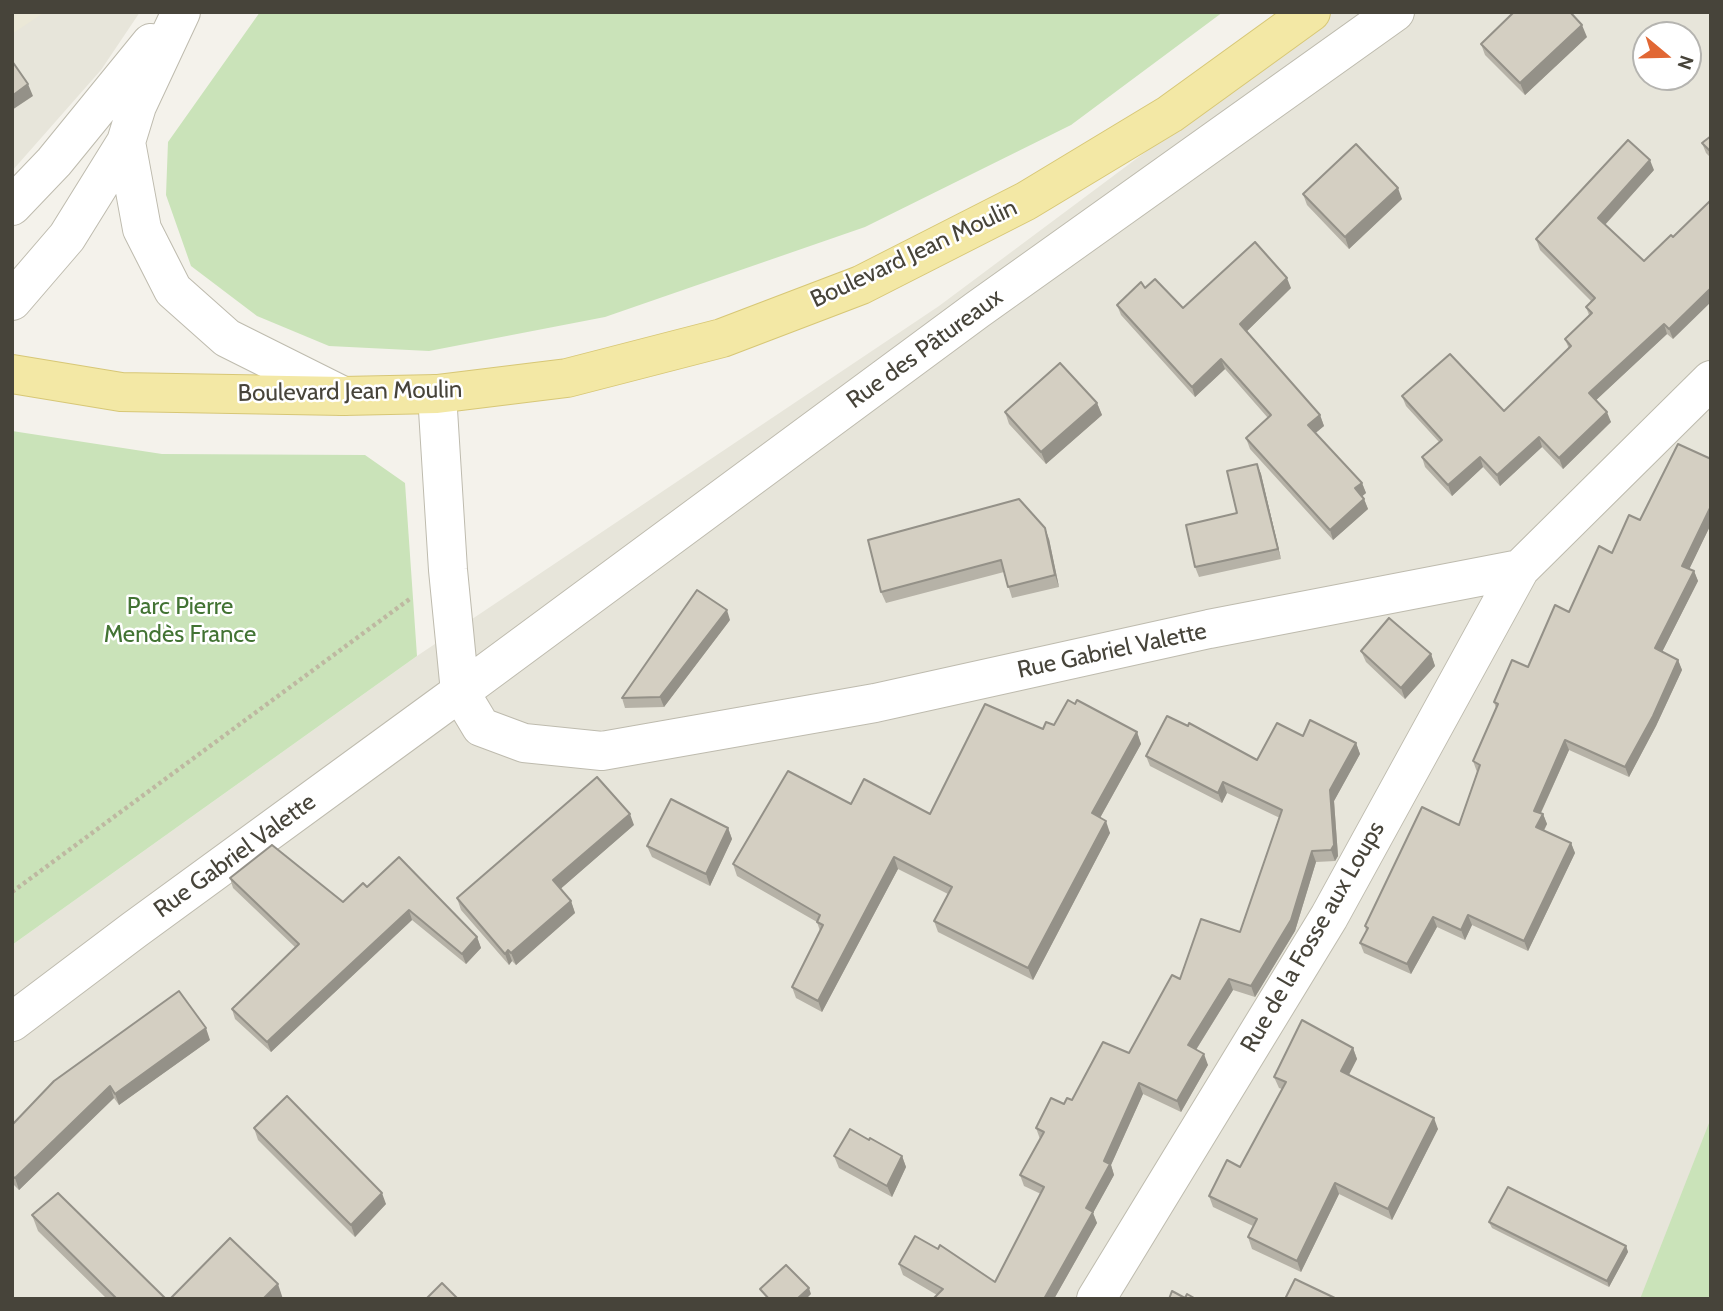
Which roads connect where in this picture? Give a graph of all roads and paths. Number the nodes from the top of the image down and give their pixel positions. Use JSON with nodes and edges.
{"nodes":[{"id":1,"x":179,"y":12,"type":"edge"},
{"id":2,"x":1311,"y":12,"type":"edge"},
{"id":3,"x":1395,"y":12,"type":"edge"},
{"id":4,"x":126,"y":142,"type":"junction"},
{"id":5,"x":12,"y":206,"type":"edge"},
{"id":6,"x":12,"y":301,"type":"edge"},
{"id":7,"x":12,"y":374,"type":"edge"},
{"id":8,"x":1711,"y":380,"type":"edge"},
{"id":9,"x":437,"y":394,"type":"junction"},
{"id":10,"x":343,"y":396,"type":"junction"},
{"id":11,"x":1520,"y":569,"type":"junction"},
{"id":12,"x":448,"y":570,"type":"junction"},
{"id":13,"x":460,"y":692,"type":"junction"},
{"id":14,"x":12,"y":892,"type":"edge"},
{"id":15,"x":12,"y":1022,"type":"edge"},
{"id":16,"x":1096,"y":1299,"type":"edge"}],
"edges":[{"from":1,"to":4,"type":"street"},
{"from":1,"to":5,"type":"street"},
{"from":2,"to":9,"type":"main road","name":"Boulevard Jean Moulin"},
{"from":3,"to":13,"type":"street","name":"Rue des Pâtureaux"},
{"from":4,"to":6,"type":"street"},
{"from":4,"to":10,"type":"street"},
{"from":7,"to":10,"type":"main road","name":"Boulevard Jean Moulin"},
{"from":8,"to":11,"type":"street"},
{"from":9,"to":10,"type":"main road","name":"Boulevard Jean Moulin"},
{"from":9,"to":12,"type":"street","name":"Rue Gabriel Valette"},
{"from":11,"to":13,"type":"street","name":"Rue Gabriel Valette"},
{"from":11,"to":16,"type":"street","name":"Rue de la Fosse aux Loups"},
{"from":12,"to":13,"type":"street","name":"Rue Gabriel Valette"},
{"from":12,"to":14,"type":"path"},
{"from":13,"to":15,"type":"street","name":"Rue Gabriel Valette"}]}
